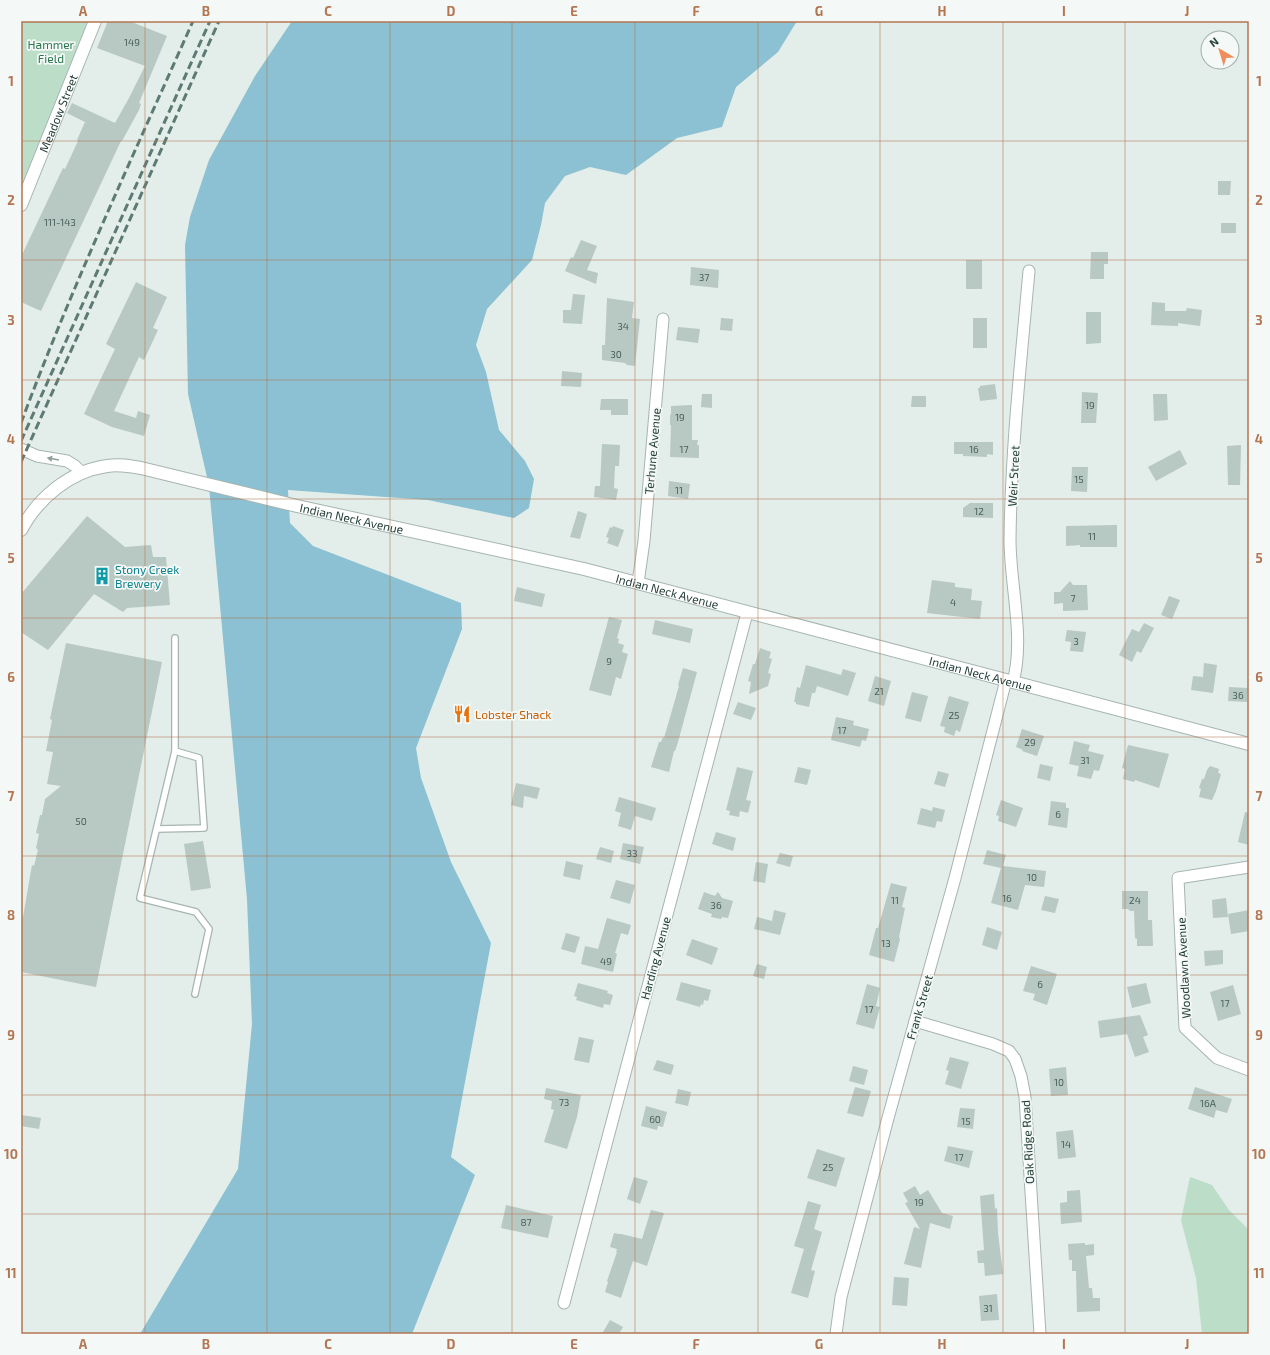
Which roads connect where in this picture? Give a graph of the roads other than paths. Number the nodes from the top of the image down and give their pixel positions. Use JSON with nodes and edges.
{"nodes":[{"id":1,"x":95,"y":21,"type":"edge"},
{"id":2,"x":21,"y":205,"type":"edge"},
{"id":3,"x":1029,"y":271,"type":"dead end"},
{"id":4,"x":663,"y":319,"type":"dead end"},
{"id":5,"x":21,"y":450,"type":"edge"},
{"id":6,"x":82,"y":473,"type":"junction"},
{"id":7,"x":21,"y":530,"type":"edge"},
{"id":8,"x":638,"y":583,"type":"junction"},
{"id":9,"x":747,"y":612,"type":"junction"},
{"id":10,"x":175,"y":638,"type":"dead end"},
{"id":11,"x":1009,"y":681,"type":"junction"},
{"id":12,"x":1249,"y":744,"type":"edge"},
{"id":13,"x":175,"y":751,"type":"junction"},
{"id":14,"x":157,"y":829,"type":"junction"},
{"id":15,"x":1249,"y":867,"type":"edge"},
{"id":16,"x":195,"y":994,"type":"dead end"},
{"id":17,"x":915,"y":1022,"type":"junction"},
{"id":18,"x":1249,"y":1070,"type":"edge"},
{"id":19,"x":564,"y":1303,"type":"dead end"},
{"id":20,"x":836,"y":1334,"type":"edge"},
{"id":21,"x":1040,"y":1334,"type":"edge"}],
"edges":[{"from":1,"to":2,"type":"street","name":"Meadow Street"},
{"from":3,"to":11,"type":"street","name":"Weir Street"},
{"from":4,"to":8,"type":"street","name":"Terhune Avenue"},
{"from":6,"to":5,"type":"street","one_way":true},
{"from":6,"to":7,"type":"street","name":"Indian Neck Avenue"},
{"from":6,"to":8,"type":"street","name":"Indian Neck Avenue"},
{"from":8,"to":9,"type":"street","name":"Indian Neck Avenue"},
{"from":9,"to":11,"type":"street","name":"Indian Neck Avenue"},
{"from":9,"to":19,"type":"street","name":"Harding Avenue"},
{"from":10,"to":13,"type":"lane"},
{"from":11,"to":12,"type":"street","name":"Indian Neck Avenue"},
{"from":11,"to":17,"type":"street","name":"Frank Street"},
{"from":13,"to":14,"type":"lane"},
{"from":13,"to":14,"type":"lane"},
{"from":14,"to":16,"type":"lane"},
{"from":15,"to":18,"type":"street","name":"Woodlawn Avenue"},
{"from":17,"to":20,"type":"street","name":"Frank Street"},
{"from":17,"to":21,"type":"street","name":"Oak Ridge Road"}]}
